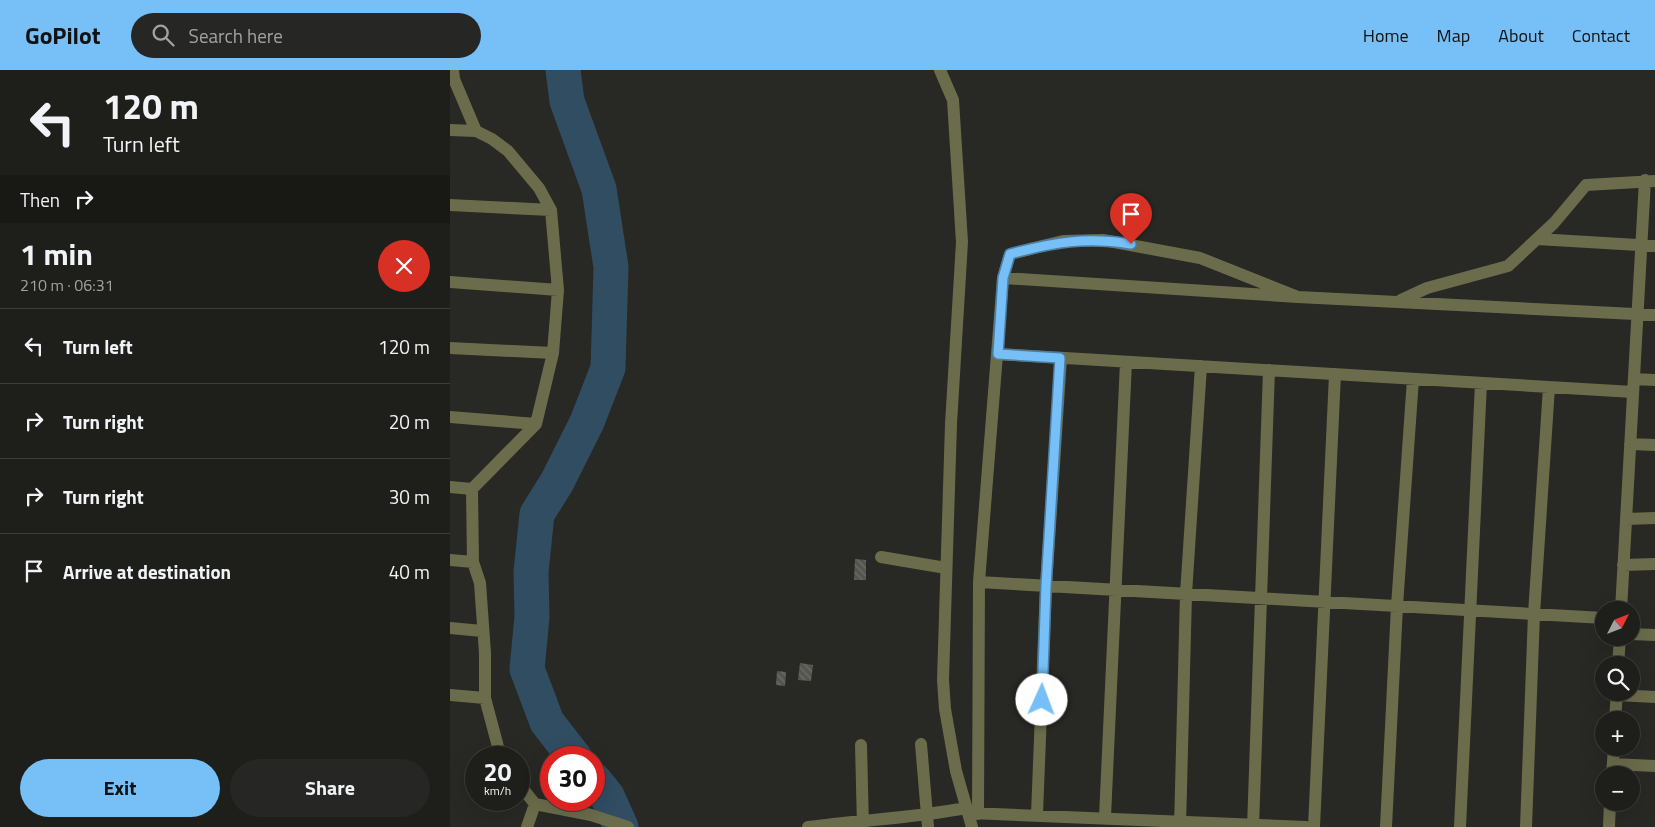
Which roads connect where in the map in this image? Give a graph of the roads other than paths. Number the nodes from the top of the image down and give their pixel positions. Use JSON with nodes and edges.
{"nodes":[{"id":1,"x":453,"y":70,"type":"edge"},
{"id":2,"x":940,"y":70,"type":"edge"},
{"id":3,"x":450,"y":130,"type":"edge"},
{"id":4,"x":476,"y":131,"type":"junction"},
{"id":5,"x":1652,"y":178,"type":"edge"},
{"id":6,"x":450,"y":204,"type":"edge"},
{"id":7,"x":551,"y":210,"type":"junction"},
{"id":8,"x":1537,"y":239,"type":"junction"},
{"id":9,"x":1641,"y":245,"type":"junction"},
{"id":10,"x":1655,"y":246,"type":"edge"},
{"id":11,"x":1003,"y":278,"type":"junction"},
{"id":12,"x":450,"y":282,"type":"edge"},
{"id":13,"x":558,"y":290,"type":"junction"},
{"id":14,"x":1298,"y":298,"type":"junction"},
{"id":15,"x":1397,"y":302,"type":"junction"},
{"id":16,"x":1638,"y":314,"type":"junction"},
{"id":17,"x":1655,"y":315,"type":"edge"},
{"id":18,"x":450,"y":348,"type":"edge"},
{"id":19,"x":553,"y":353,"type":"junction"},
{"id":20,"x":998,"y":354,"type":"junction"},
{"id":21,"x":1060,"y":358,"type":"junction"},
{"id":22,"x":1126,"y":362,"type":"junction"},
{"id":23,"x":1201,"y":366,"type":"junction"},
{"id":24,"x":1270,"y":370,"type":"junction"},
{"id":25,"x":1335,"y":374,"type":"junction"},
{"id":26,"x":1414,"y":379,"type":"junction"},
{"id":27,"x":1634,"y":379,"type":"junction"},
{"id":28,"x":1655,"y":380,"type":"edge"},
{"id":29,"x":1481,"y":383,"type":"junction"},
{"id":30,"x":1549,"y":387,"type":"junction"},
{"id":31,"x":1633,"y":392,"type":"junction"},
{"id":32,"x":450,"y":417,"type":"edge"},
{"id":33,"x":536,"y":424,"type":"junction"},
{"id":34,"x":1630,"y":444,"type":"junction"},
{"id":35,"x":1655,"y":445,"type":"edge"},
{"id":36,"x":450,"y":488,"type":"edge"},
{"id":37,"x":472,"y":489,"type":"junction"},
{"id":38,"x":1655,"y":518,"type":"edge"},
{"id":39,"x":1626,"y":519,"type":"junction"},
{"id":40,"x":881,"y":557,"type":"dead end"},
{"id":41,"x":450,"y":560,"type":"edge"},
{"id":42,"x":473,"y":562,"type":"junction"},
{"id":43,"x":1655,"y":564,"type":"edge"},
{"id":44,"x":1624,"y":565,"type":"junction"},
{"id":45,"x":946,"y":568,"type":"junction"},
{"id":46,"x":979,"y":582,"type":"junction"},
{"id":47,"x":1046,"y":586,"type":"junction"},
{"id":48,"x":1114,"y":590,"type":"junction"},
{"id":49,"x":1186,"y":594,"type":"junction"},
{"id":50,"x":1261,"y":598,"type":"junction"},
{"id":51,"x":1622,"y":601,"type":"edge"},
{"id":52,"x":1325,"y":602,"type":"junction"},
{"id":53,"x":1397,"y":606,"type":"junction"},
{"id":54,"x":1470,"y":610,"type":"junction"},
{"id":55,"x":1534,"y":614,"type":"junction"},
{"id":56,"x":1595,"y":617,"type":"edge"},
{"id":57,"x":450,"y":628,"type":"edge"},
{"id":58,"x":482,"y":631,"type":"junction"},
{"id":59,"x":1640,"y":634,"type":"edge"},
{"id":60,"x":1655,"y":635,"type":"edge"},
{"id":61,"x":450,"y":695,"type":"edge"},
{"id":62,"x":1640,"y":696,"type":"edge"},
{"id":63,"x":1655,"y":697,"type":"edge"},
{"id":64,"x":485,"y":698,"type":"junction"},
{"id":65,"x":922,"y":744,"type":"dead end"},
{"id":66,"x":861,"y":745,"type":"dead end"},
{"id":67,"x":498,"y":746,"type":"edge"},
{"id":68,"x":1655,"y":766,"type":"edge"},
{"id":69,"x":1640,"y":767,"type":"edge"},
{"id":70,"x":530,"y":798,"type":"edge"},
{"id":71,"x":535,"y":804,"type":"junction"},
{"id":72,"x":1610,"y":811,"type":"edge"},
{"id":73,"x":971,"y":812,"type":"junction"},
{"id":74,"x":1037,"y":814,"type":"junction"},
{"id":75,"x":1105,"y":817,"type":"junction"},
{"id":76,"x":591,"y":821,"type":"edge"},
{"id":77,"x":927,"y":821,"type":"edge"},
{"id":78,"x":862,"y":823,"type":"edge"},
{"id":79,"x":1180,"y":824,"type":"edge"},
{"id":80,"x":528,"y":827,"type":"edge"},
{"id":81,"x":628,"y":827,"type":"edge"},
{"id":82,"x":808,"y":827,"type":"edge"},
{"id":83,"x":972,"y":827,"type":"edge"},
{"id":84,"x":1253,"y":827,"type":"edge"},
{"id":85,"x":1306,"y":827,"type":"edge"},
{"id":86,"x":1314,"y":827,"type":"edge"},
{"id":87,"x":1386,"y":827,"type":"edge"},
{"id":88,"x":1460,"y":827,"type":"edge"},
{"id":89,"x":1526,"y":827,"type":"edge"},
{"id":90,"x":1609,"y":827,"type":"edge"}],
"edges":[{"from":1,"to":4,"type":"street"},
{"from":2,"to":45,"type":"street"},
{"from":3,"to":4,"type":"street"},
{"from":4,"to":7,"type":"street"},
{"from":5,"to":8,"type":"street"},
{"from":5,"to":9,"type":"street"},
{"from":6,"to":7,"type":"street"},
{"from":7,"to":13,"type":"street"},
{"from":8,"to":9,"type":"street"},
{"from":8,"to":15,"type":"street"},
{"from":9,"to":10,"type":"street"},
{"from":9,"to":16,"type":"street"},
{"from":11,"to":14,"type":"street"},
{"from":11,"to":14,"type":"street"},
{"from":11,"to":20,"type":"street"},
{"from":12,"to":13,"type":"street"},
{"from":13,"to":19,"type":"street"},
{"from":14,"to":15,"type":"street"},
{"from":15,"to":16,"type":"street"},
{"from":16,"to":17,"type":"street"},
{"from":16,"to":27,"type":"street"},
{"from":18,"to":19,"type":"street"},
{"from":19,"to":33,"type":"street"},
{"from":20,"to":21,"type":"street"},
{"from":20,"to":46,"type":"street"},
{"from":21,"to":22,"type":"street"},
{"from":21,"to":47,"type":"street"},
{"from":22,"to":23,"type":"street"},
{"from":22,"to":48,"type":"street"},
{"from":23,"to":24,"type":"street"},
{"from":23,"to":49,"type":"street"},
{"from":24,"to":25,"type":"street"},
{"from":24,"to":50,"type":"street"},
{"from":25,"to":26,"type":"street"},
{"from":25,"to":52,"type":"street"},
{"from":26,"to":29,"type":"street"},
{"from":26,"to":53,"type":"street"},
{"from":27,"to":28,"type":"street"},
{"from":27,"to":31,"type":"street"},
{"from":29,"to":30,"type":"street"},
{"from":29,"to":54,"type":"street"},
{"from":30,"to":31,"type":"street"},
{"from":30,"to":55,"type":"street"},
{"from":31,"to":34,"type":"street"},
{"from":32,"to":33,"type":"street"},
{"from":33,"to":37,"type":"street"},
{"from":34,"to":35,"type":"street"},
{"from":34,"to":39,"type":"street"},
{"from":36,"to":37,"type":"street"},
{"from":37,"to":42,"type":"street"},
{"from":38,"to":39,"type":"street"},
{"from":39,"to":44,"type":"street"},
{"from":40,"to":45,"type":"street"},
{"from":41,"to":42,"type":"street"},
{"from":42,"to":58,"type":"street"},
{"from":43,"to":44,"type":"street"},
{"from":44,"to":51,"type":"street"},
{"from":45,"to":73,"type":"street"},
{"from":46,"to":47,"type":"street"},
{"from":46,"to":73,"type":"street"},
{"from":47,"to":48,"type":"street"},
{"from":47,"to":74,"type":"street"},
{"from":48,"to":49,"type":"street"},
{"from":48,"to":75,"type":"street"},
{"from":49,"to":50,"type":"street"},
{"from":49,"to":79,"type":"street"},
{"from":50,"to":52,"type":"street"},
{"from":50,"to":84,"type":"street"},
{"from":52,"to":53,"type":"street"},
{"from":52,"to":86,"type":"street"},
{"from":53,"to":54,"type":"street"},
{"from":53,"to":87,"type":"street"},
{"from":54,"to":55,"type":"street"},
{"from":54,"to":88,"type":"street"},
{"from":55,"to":56,"type":"street"},
{"from":55,"to":89,"type":"street"},
{"from":57,"to":58,"type":"street"},
{"from":58,"to":64,"type":"street"},
{"from":59,"to":60,"type":"street"},
{"from":61,"to":64,"type":"street"},
{"from":62,"to":63,"type":"street"},
{"from":64,"to":67,"type":"street"},
{"from":65,"to":77,"type":"street"},
{"from":66,"to":78,"type":"street"},
{"from":68,"to":69,"type":"street"},
{"from":70,"to":71,"type":"street"},
{"from":71,"to":76,"type":"street"},
{"from":71,"to":80,"type":"street"},
{"from":72,"to":90,"type":"street"},
{"from":73,"to":74,"type":"street"},
{"from":73,"to":77,"type":"street"},
{"from":73,"to":83,"type":"street"},
{"from":74,"to":75,"type":"street"},
{"from":75,"to":79,"type":"street"},
{"from":76,"to":81,"type":"street"},
{"from":77,"to":78,"type":"street"},
{"from":78,"to":82,"type":"street"},
{"from":79,"to":84,"type":"street"},
{"from":84,"to":85,"type":"street"}]}
